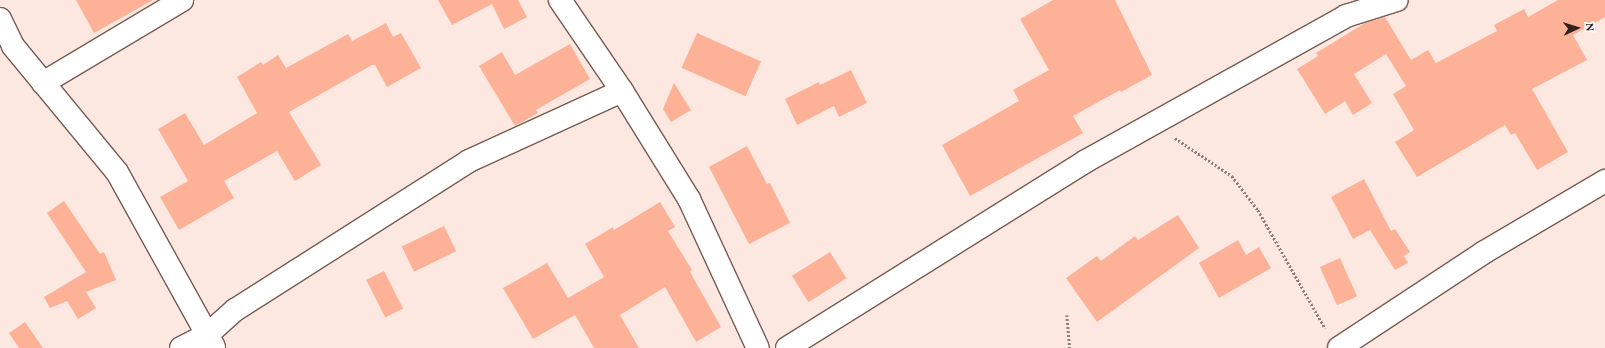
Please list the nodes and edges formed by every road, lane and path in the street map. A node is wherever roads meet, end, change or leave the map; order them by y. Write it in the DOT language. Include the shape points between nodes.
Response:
graph roads {
  1 [pos="182,0"];
  2 [pos="560,0"];
  3 [pos="1397,0"];
  4 [pos="0,19"];
  5 [pos="43,83"];
  6 [pos="622,91"];
  7 [pos="1151,124"];
  8 [pos="1605,181"];
  9 [pos="1068,315"];
  10 [pos="210,341"];
  11 [pos="1334,341"];
  12 [pos="181,348"];
  13 [pos="758,348"];
  14 [pos="787,348"];
  15 [pos="1070,348"];
  1 -- 5 [label="street"];
  2 -- 6 [label="street"];
  3 -- 7 [label="street" via="1346,16"];
  4 -- 5 [label="street" via="13,46"];
  5 -- 10 [label="street" via="117,172"];
  6 -- 10 [label="street" via="469,161 235,310"];
  6 -- 13 [label="street" via="689,199"];
  7 -- 11 [label="path" via="1232,176 1258,210"];
  7 -- 14 [label="street" via="1086,161"];
  8 -- 11 [label="street"];
  9 -- 15 [label="path"];
  10 -- 12 [label="street"];
}
